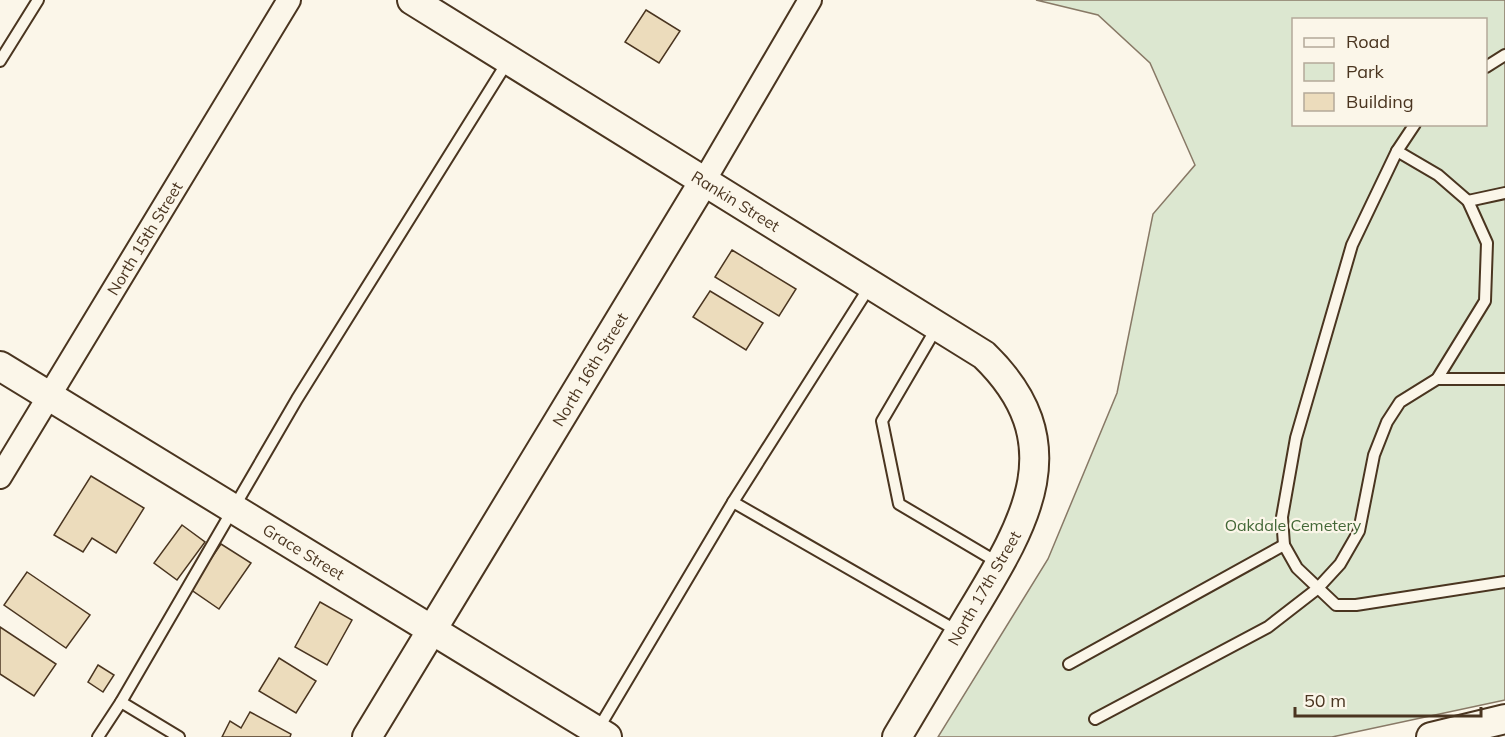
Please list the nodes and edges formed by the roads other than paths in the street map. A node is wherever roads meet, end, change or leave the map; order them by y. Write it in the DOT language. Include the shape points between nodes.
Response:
graph roads {
  1 [pos="38,0"];
  2 [pos="289,0"];
  3 [pos="412,0"];
  4 [pos="810,0"];
  5 [pos="1505,55"];
  6 [pos="0,61"];
  7 [pos="508,61"];
  8 [pos="1487,66"];
  9 [pos="1414,126"];
  10 [pos="1397,151"];
  11 [pos="704,181"];
  12 [pos="1505,193"];
  13 [pos="1468,201"];
  14 [pos="871,284"];
  15 [pos="938,326"];
  16 [pos="0,366"];
  17 [pos="1437,379"];
  18 [pos="1505,379"];
  19 [pos="50,397"];
  20 [pos="1031,428"];
  21 [pos="0,477"];
  22 [pos="733,502"];
  23 [pos="234,510"];
  24 [pos="1284,545"];
  25 [pos="1000,564"];
  26 [pos="1505,582"];
  27 [pos="1317,589"];
  28 [pos="430,630"];
  29 [pos="959,632"];
  30 [pos="1069,664"];
  31 [pos="121,702"];
  32 [pos="1095,719"];
  33 [pos="1505,719"];
  34 [pos="602,734"];
  35 [pos="99,737"];
  36 [pos="179,737"];
  37 [pos="367,737"];
  38 [pos="897,737"];
  39 [pos="1431,737"];
  1 -- 6 [label="lane"];
  2 -- 19 [label="street, North 15th Street"];
  3 -- 7 [label="street, Rankin Street"];
  4 -- 11 [label="street, North 16th Street"];
  5 -- 8 [label="lane"];
  7 -- 11 [label="street, Rankin Street"];
  7 -- 23 [label="lane" via="297,399"];
  9 -- 10 [label="lane"];
  10 -- 13 [label="lane" via="1438,175"];
  10 -- 24 [label="lane" via="1352,245 1296,438 1282,517"];
  11 -- 14 [label="street, Rankin Street"];
  11 -- 28 [label="street, North 16th Street"];
  12 -- 13 [label="lane"];
  13 -- 17 [label="lane" via="1487,243 1485,301"];
  14 -- 15 [label="street, Rankin Street"];
  14 -- 22 [label="lane"];
  15 -- 20 [label="street, Rankin Street" via="984,355 1003,373 1017,393"];
  15 -- 25 [label="lane" via="882,422 899,504"];
  16 -- 19 [label="street, Grace Street"];
  17 -- 18 [label="lane"];
  17 -- 27 [label="lane" via="1400,402 1387,422 1374,455 1359,531 1340,564"];
  19 -- 21 [label="street, North 15th Street"];
  19 -- 23 [label="street, Grace Street"];
  20 -- 25 [label="street, North 17th Street" via="1033,484 1018,529"];
  22 -- 29 [label="lane"];
  22 -- 34 [label="lane"];
  23 -- 28 [label="street, Grace Street"];
  23 -- 31 [label="lane"];
  24 -- 27 [label="lane" via="1297,568"];
  24 -- 30 [label="lane"];
  25 -- 29 [label="street, North 17th Street"];
  26 -- 27 [label="lane" via="1356,605 1336,605"];
  27 -- 32 [label="lane" via="1268,627"];
  28 -- 34 [label="street, Grace Street"];
  28 -- 37 [label="street, North 16th Street"];
  29 -- 38 [label="street, North 17th Street"];
  31 -- 35 [label="lane"];
  31 -- 36 [label="lane"];
  33 -- 39 [label="street"];
}
